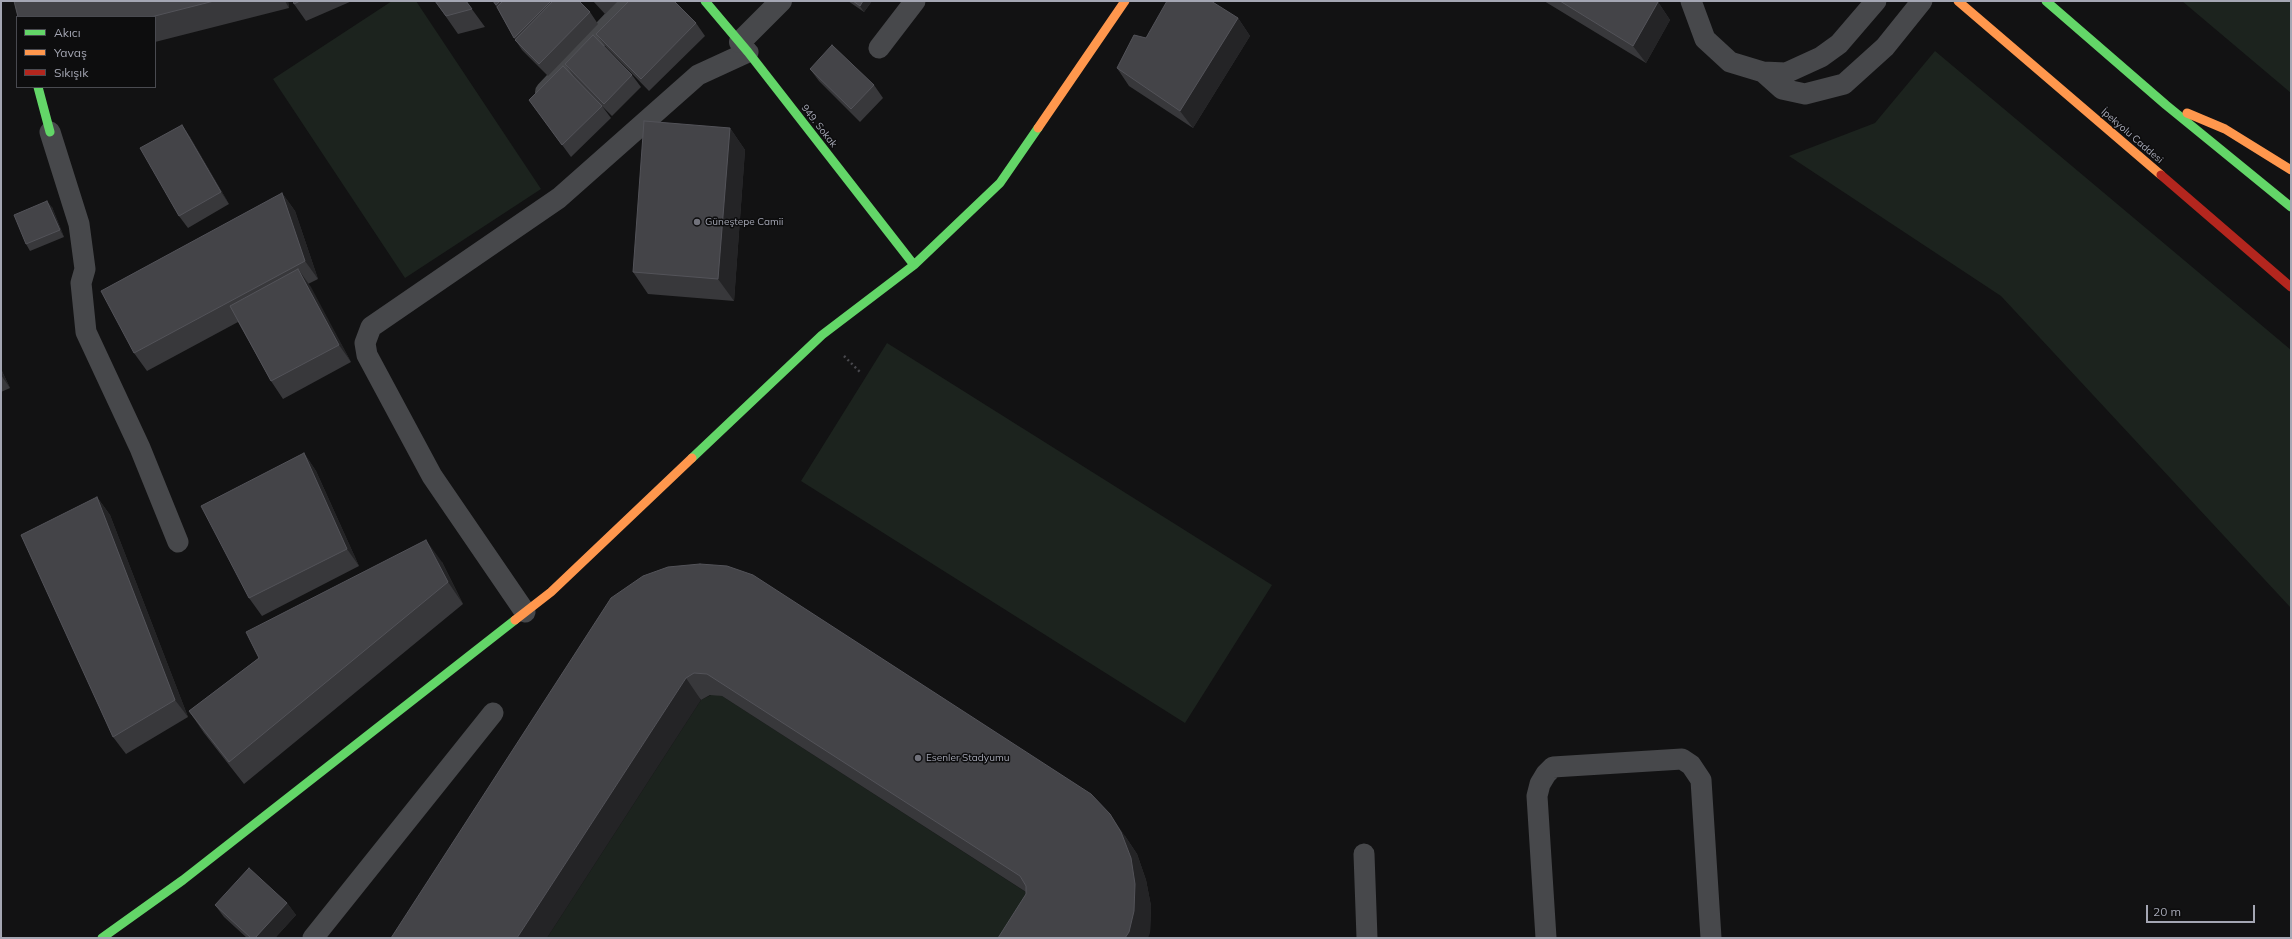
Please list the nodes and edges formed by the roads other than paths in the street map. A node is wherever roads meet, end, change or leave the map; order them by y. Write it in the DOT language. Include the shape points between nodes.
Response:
graph roads {
  1 [pos="632,1"];
  2 [pos="706,1"];
  3 [pos="781,1"];
  4 [pos="915,1"];
  5 [pos="1126,1"];
  6 [pos="1691,1"];
  7 [pos="1876,1"];
  8 [pos="1922,1"];
  9 [pos="1958,1"];
  10 [pos="2046,1"];
  11 [pos="744,47"];
  12 [pos="880,48"];
  13 [pos="1763,72"];
  14 [pos="38,88"];
  15 [pos="537,101"];
  16 [pos="2166,105"];
  17 [pos="50,132"];
  18 [pos="2291,170"];
  19 [pos="2291,207"];
  20 [pos="914,265"];
  21 [pos="2291,287"];
  22 [pos="178,542"];
  23 [pos="525,612"];
  24 [pos="493,713"];
  25 [pos="1364,854"];
  26 [pos="102,938"];
  27 [pos="313,938"];
  28 [pos="1367,938"];
  29 [pos="1546,938"];
  30 [pos="1711,938"];
  1 -- 15 [label="street"];
  2 -- 11 [label="main road, 949. Sokak"];
  3 -- 11 [label="street"];
  4 -- 12 [label="lane"];
  5 -- 20 [label="main road" via="1000,183"];
  6 -- 13 [label="lane" via="1705,39 1730,62"];
  7 -- 13 [label="lane" via="1839,44 1821,57 1786,73"];
  8 -- 13 [label="lane" via="1885,47 1844,84 1806,94 1782,88"];
  9 -- 21 [label="main road, İpekyolu Caddesi"];
  10 -- 16 [label="main road"];
  11 -- 20 [label="main road, 949. Sokak"];
  11 -- 23 [label="lane" via="698,75 558,198 371,327 365,343 367,355 432,476"];
  14 -- 17 [label="main road"];
  16 -- 18 [label="main road" via="2225,129"];
  16 -- 19 [label="main road"];
  17 -- 22 [label="lane" via="79,224 85,269 81,283 86,332 140,448"];
  20 -- 23 [label="main road" via="822,335 557,586"];
  23 -- 26 [label="main road" via="182,880"];
  24 -- 27 [label="lane"];
  25 -- 28 [label="lane"];
  29 -- 30 [label="lane" via="1536,796 1546,774 1553,767 1682,759 1691,765 1701,780"];
}
